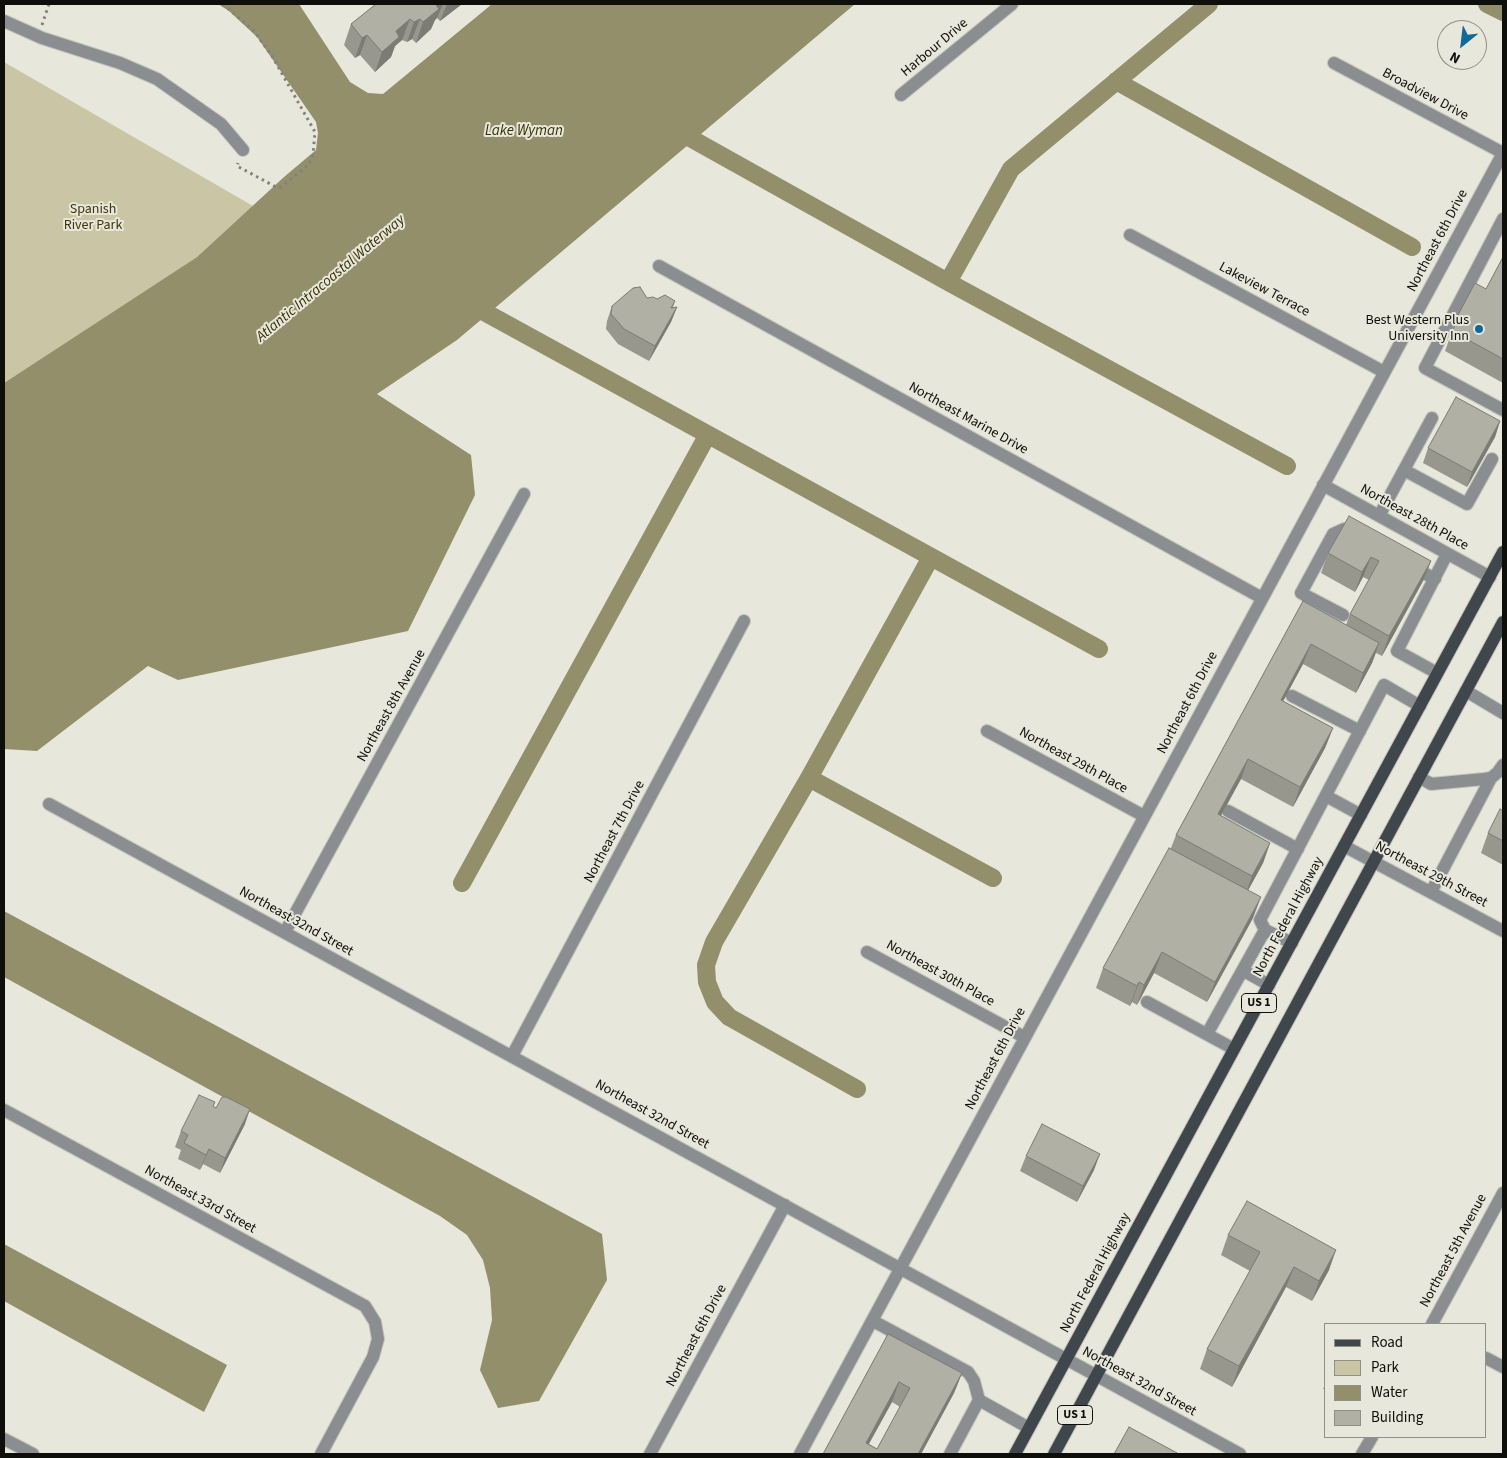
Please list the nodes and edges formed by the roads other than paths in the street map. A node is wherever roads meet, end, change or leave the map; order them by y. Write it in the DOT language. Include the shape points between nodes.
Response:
graph roads {
  1 [pos="1012,4"];
  2 [pos="4,21"];
  3 [pos="1334,63"];
  4 [pos="901,96"];
  5 [pos="243,150"];
  6 [pos="1503,153"];
  7 [pos="1503,219"];
  8 [pos="1130,235"];
  9 [pos="659,266"];
  10 [pos="1384,372"];
  11 [pos="1503,410"];
  12 [pos="1432,418"];
  13 [pos="1492,459"];
  14 [pos="1404,470"];
  15 [pos="1323,485"];
  16 [pos="524,494"];
  17 [pos="1379,516"];
  18 [pos="1357,520"];
  19 [pos="1367,542"];
  20 [pos="1503,552"];
  21 [pos="1448,554"];
  22 [pos="1401,560"];
  23 [pos="1490,577"];
  24 [pos="1435,578"];
  25 [pos="1262,598"];
  26 [pos="1343,615"];
  27 [pos="744,621"];
  28 [pos="1503,622"];
  29 [pos="1438,673"];
  30 [pos="1466,691"];
  31 [pos="1292,696"];
  32 [pos="1420,706"];
  33 [pos="1503,713"];
  34 [pos="987,731"];
  35 [pos="1360,731"];
  36 [pos="1503,765"];
  37 [pos="1419,777"];
  38 [pos="1491,778"];
  39 [pos="1326,796"];
  40 [pos="49,804"];
  41 [pos="1228,811"];
  42 [pos="1361,815"];
  43 [pos="1144,816"];
  44 [pos="1344,846"];
  45 [pos="1298,848"];
  46 [pos="1373,862"];
  47 [pos="1431,892"];
  48 [pos="1265,930"];
  49 [pos="1503,931"];
  50 [pos="285,932"];
  51 [pos="1292,943"];
  52 [pos="867,952"];
  53 [pos="1244,971"];
  54 [pos="1269,985"];
  55 [pos="1147,1002"];
  56 [pos="1207,1034"];
  57 [pos="1024,1037"];
  58 [pos="1234,1049"];
  59 [pos="512,1056"];
  60 [pos="4,1110"];
  61 [pos="1503,1192"];
  62 [pos="785,1205"];
  63 [pos="901,1268"];
  64 [pos="873,1321"];
  65 [pos="1433,1323"];
  66 [pos="1066,1359"];
  67 [pos="1487,1359"];
  68 [pos="1503,1367"];
  69 [pos="1096,1377"];
  70 [pos="979,1400"];
  71 [pos="1029,1428"];
  72 [pos="4,1438"];
  73 [pos="1371,1438"];
  74 [pos="323,1451"];
  75 [pos="1224,1451"];
  76 [pos="33,1454"];
  77 [pos="336,1454"];
  78 [pos="650,1454"];
  79 [pos="800,1454"];
  80 [pos="950,1454"];
  81 [pos="1015,1454"];
  82 [pos="1054,1454"];
  83 [pos="1240,1454"];
  84 [pos="1362,1454"];
  1 -- 4 [label="street, Harbour Drive"];
  2 -- 5 [label="street" via="39,37 157,78 221,124"];
  3 -- 6 [label="street, Broadview Drive"];
  6 -- 10 [label="street, Northeast 6th Drive"];
  7 -- 11 [label="street" via="1425,368"];
  8 -- 10 [label="street, Lakeview Terrace"];
  9 -- 25 [label="street, Northeast Marine Drive"];
  10 -- 15 [label="street, Northeast 6th Drive"];
  12 -- 14 [label="street"];
  13 -- 14 [label="street" via="1467,504"];
  14 -- 17 [label="street"];
  15 -- 18 [label="street, Northeast 28th Place"];
  15 -- 25 [label="street, Northeast 6th Drive"];
  16 -- 50 [label="street, Northeast 8th Avenue"];
  17 -- 18 [label="street, Northeast 28th Place"];
  17 -- 21 [label="street, Northeast 28th Place"];
  18 -- 19 [label="street"];
  18 -- 26 [label="street" via="1333,534 1301,592"];
  20 -- 23 [label="main road, North Federal Highway / US 1"];
  21 -- 23 [label="street, Northeast 28th Place"];
  21 -- 24 [label="street"];
  22 -- 24 [label="street"];
  23 -- 29 [label="main road, North Federal Highway / US 1"];
  24 -- 29 [label="street" via="1397,651"];
  25 -- 43 [label="street, Northeast 6th Drive"];
  27 -- 59 [label="street, Northeast 7th Drive"];
  28 -- 30 [label="main road, US 1"];
  29 -- 32 [label="main road, North Federal Highway / US 1"];
  30 -- 33 [label="street"];
  30 -- 37 [label="main road, US 1"];
  31 -- 35 [label="street"];
  32 -- 35 [label="street" via="1384,685"];
  32 -- 42 [label="main road, North Federal Highway / US 1"];
  34 -- 43 [label="street, Northeast 29th Place"];
  35 -- 39 [label="street"];
  36 -- 38 [label="street"];
  37 -- 38 [label="street" via="1431,784"];
  37 -- 46 [label="main road, US 1"];
  38 -- 47 [label="street"];
  39 -- 42 [label="street"];
  39 -- 45 [label="street"];
  40 -- 50 [label="street, Northeast 32nd Street"];
  41 -- 45 [label="street"];
  42 -- 44 [label="main road, North Federal Highway / US 1"];
  43 -- 57 [label="street, Northeast 6th Drive"];
  44 -- 46 [label="street, Northeast 29th Street"];
  44 -- 51 [label="main road, North Federal Highway / US 1"];
  45 -- 48 [label="street" via="1260,920"];
  46 -- 47 [label="street, Northeast 29th Street"];
  46 -- 69 [label="main road, US 1"];
  47 -- 49 [label="street, Northeast 29th Street"];
  48 -- 51 [label="street"];
  48 -- 53 [label="street"];
  50 -- 59 [label="street, Northeast 32nd Street"];
  51 -- 54 [label="main road, North Federal Highway / US 1"];
  52 -- 57 [label="street, Northeast 30th Place"];
  53 -- 54 [label="street"];
  53 -- 56 [label="street"];
  54 -- 58 [label="main road, North Federal Highway / US 1"];
  55 -- 56 [label="street"];
  56 -- 58 [label="street"];
  57 -- 63 [label="street, Northeast 6th Drive"];
  58 -- 66 [label="main road, North Federal Highway / US 1"];
  59 -- 62 [label="street, Northeast 32nd Street"];
  60 -- 74 [label="street, Northeast 33rd Street" via="365,1306 375,1322 378,1339 373,1358"];
  61 -- 65 [label="street, Northeast 5th Avenue"];
  62 -- 63 [label="street, Northeast 32nd Street"];
  62 -- 78 [label="street, Northeast 6th Drive"];
  63 -- 64 [label="street, Northeast 6th Drive"];
  63 -- 66 [label="street, Northeast 32nd Street"];
  64 -- 70 [label="street" via="968,1372"];
  64 -- 79 [label="street, Northeast 6th Drive"];
  66 -- 69 [label="street, Northeast 32nd Street"];
  66 -- 71 [label="main road, North Federal Highway / US 1"];
  67 -- 68 [label="street"];
  69 -- 75 [label="street, Northeast 32nd Street"];
  69 -- 82 [label="main road, US 1"];
  70 -- 71 [label="street"];
  70 -- 80 [label="street"];
  71 -- 81 [label="main road, North Federal Highway / US 1"];
  72 -- 76 [label="street"];
  73 -- 84 [label="street"];
  74 -- 77 [label="street"];
  75 -- 83 [label="street, Northeast 32nd Street"];
}
